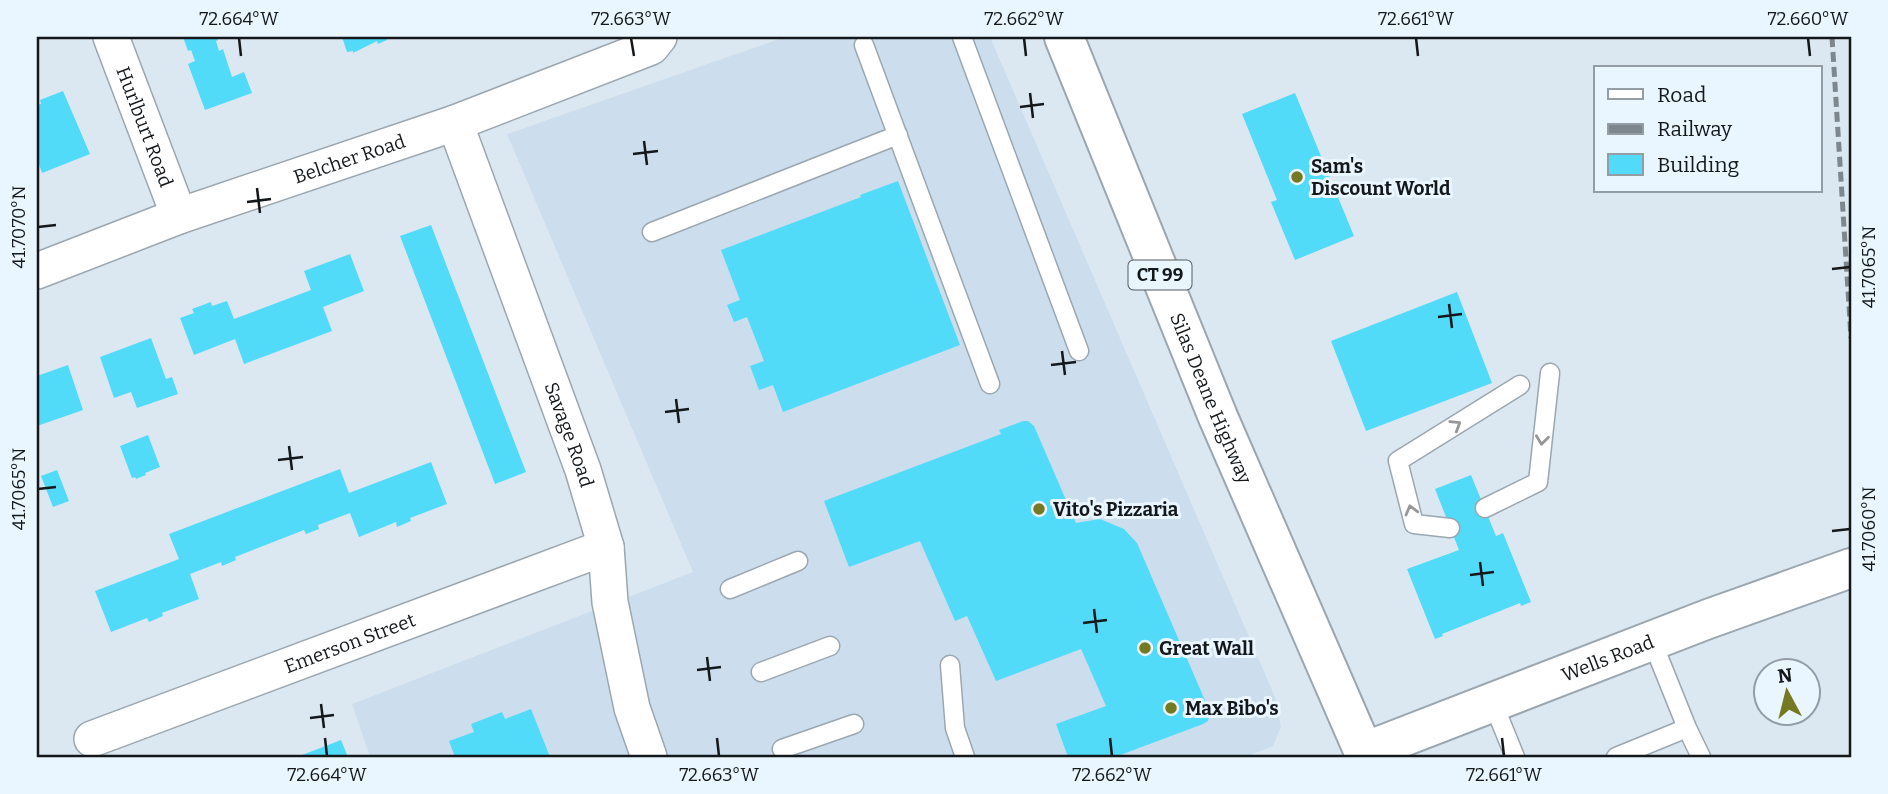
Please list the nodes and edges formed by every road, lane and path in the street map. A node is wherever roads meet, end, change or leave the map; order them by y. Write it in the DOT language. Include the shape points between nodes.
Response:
graph roads {
  1 [pos="111,37"];
  2 [pos="659,37"];
  3 [pos="962,37"];
  4 [pos="1064,37"];
  5 [pos="864,45"];
  6 [pos="455,123"];
  7 [pos="898,135"];
  8 [pos="179,216"];
  9 [pos="652,232"];
  10 [pos="37,271"];
  11 [pos="1079,351"];
  12 [pos="1550,373"];
  13 [pos="990,384"];
  14 [pos="1520,385"];
  15 [pos="1485,509"];
  16 [pos="1450,528"];
  17 [pos="606,547"];
  18 [pos="798,561"];
  19 [pos="1851,568"];
  20 [pos="730,589"];
  21 [pos="1652,641"];
  22 [pos="830,646"];
  23 [pos="950,665"];
  24 [pos="761,672"];
  25 [pos="1493,703"];
  26 [pos="854,724"];
  27 [pos="1687,728"];
  28 [pos="92,739"];
  29 [pos="782,749"];
  30 [pos="1365,754"];
  31 [pos="649,757"];
  32 [pos="965,757"];
  33 [pos="1515,757"];
  34 [pos="1616,757"];
  35 [pos="1701,757"];
  1 -- 8 [label="street, Hurlburt Road"];
  2 -- 6 [label="street, Belcher Road" via="651,47"];
  3 -- 11 [label="lane"];
  4 -- 30 [label="main road, Silas Deane Highway / CT 99" via="1218,417"];
  5 -- 7 [label="lane"];
  6 -- 8 [label="street, Belcher Road"];
  6 -- 17 [label="street, Savage Road" via="583,470"];
  7 -- 9 [label="lane"];
  7 -- 13 [label="lane"];
  8 -- 10 [label="street, Belcher Road"];
  12 -- 15 [label="lane, one-way" via="1538,482"];
  16 -- 14 [label="lane, one-way" via="1415,524 1398,461"];
  17 -- 28 [label="street, Emerson Street"];
  17 -- 31 [label="street, Savage Road" via="610,602 632,708"];
  18 -- 20 [label="lane"];
  19 -- 21 [label="main road, Wells Road"];
  21 -- 25 [label="main road, Wells Road"];
  21 -- 27 [label="lane"];
  22 -- 24 [label="lane"];
  23 -- 32 [label="lane" via="954,727"];
  25 -- 30 [label="main road, Wells Road"];
  25 -- 33 [label="lane"];
  26 -- 29 [label="lane"];
  27 -- 34 [label="lane"];
  27 -- 35 [label="lane"];
}
